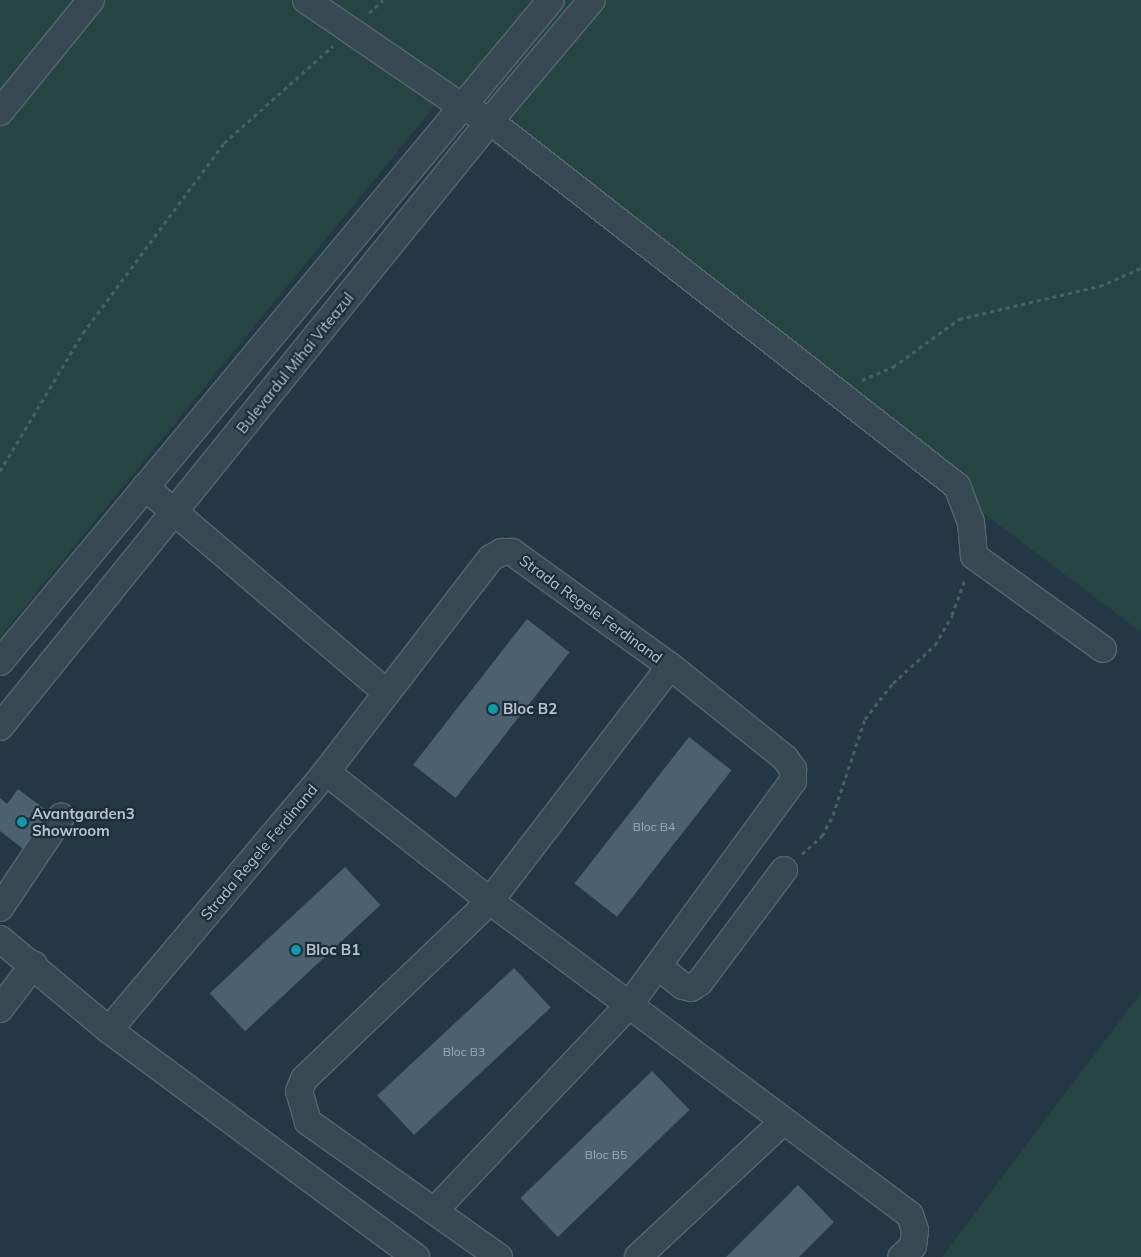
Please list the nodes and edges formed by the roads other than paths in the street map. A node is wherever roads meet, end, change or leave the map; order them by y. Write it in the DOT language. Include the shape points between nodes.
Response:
graph roads {
  1 [pos="91,0"];
  2 [pos="306,0"];
  3 [pos="551,0"];
  4 [pos="592,0"];
  5 [pos="461,106"];
  6 [pos="0,112"];
  7 [pos="490,121"];
  8 [pos="145,487"];
  9 [pos="175,513"];
  10 [pos="1103,649"];
  11 [pos="0,662"];
  12 [pos="670,666"];
  13 [pos="386,692"];
  14 [pos="0,727"];
  15 [pos="326,772"];
  16 [pos="61,817"];
  17 [pos="784,870"];
  18 [pos="490,900"];
  19 [pos="0,908"];
  20 [pos="0,939"];
  21 [pos="34,964"];
  22 [pos="658,966"];
  23 [pos="630,1006"];
  24 [pos="0,1009"];
  25 [pos="109,1030"];
  26 [pos="783,1122"];
  27 [pos="435,1210"];
  28 [pos="416,1257"];
  29 [pos="499,1257"];
  30 [pos="638,1257"];
  31 [pos="901,1257"];
  1 -- 6 [label="street"];
  2 -- 5 [label="street"];
  3 -- 5 [label="street"];
  4 -- 7 [label="street, Bulevardul Mihai Viteazul"];
  5 -- 7 [label="street"];
  5 -- 8 [label="street"];
  7 -- 9 [label="street, Bulevardul Mihai Viteazul"];
  7 -- 10 [label="street" via="957,486 971,522 974,556"];
  8 -- 9 [label="street"];
  8 -- 11 [label="street"];
  9 -- 13 [label="street"];
  9 -- 14 [label="street, Bulevardul Mihai Viteazul"];
  12 -- 13 [label="street, Strada Regele Ferdinand" via="512,552 502,552 491,558"];
  12 -- 18 [label="street"];
  12 -- 22 [label="street, Strada Regele Ferdinand" via="785,758 793,769 794,781"];
  13 -- 15 [label="street, Strada Regele Ferdinand"];
  15 -- 18 [label="street"];
  15 -- 25 [label="street, Strada Regele Ferdinand"];
  16 -- 19 [label="street"];
  17 -- 22 [label="street" via="700,982 691,988 683,986"];
  18 -- 23 [label="street"];
  18 -- 27 [label="street" via="304,1079 299,1091 308,1122"];
  20 -- 21 [label="street"];
  21 -- 24 [label="street"];
  21 -- 25 [label="street"];
  22 -- 23 [label="street, Strada Regele Ferdinand"];
  23 -- 26 [label="street"];
  23 -- 27 [label="street, Strada Regele Ferdinand"];
  25 -- 28 [label="street"];
  26 -- 30 [label="street"];
  26 -- 31 [label="street" via="910,1215 915,1230 913,1246"];
  27 -- 29 [label="street"];
}
